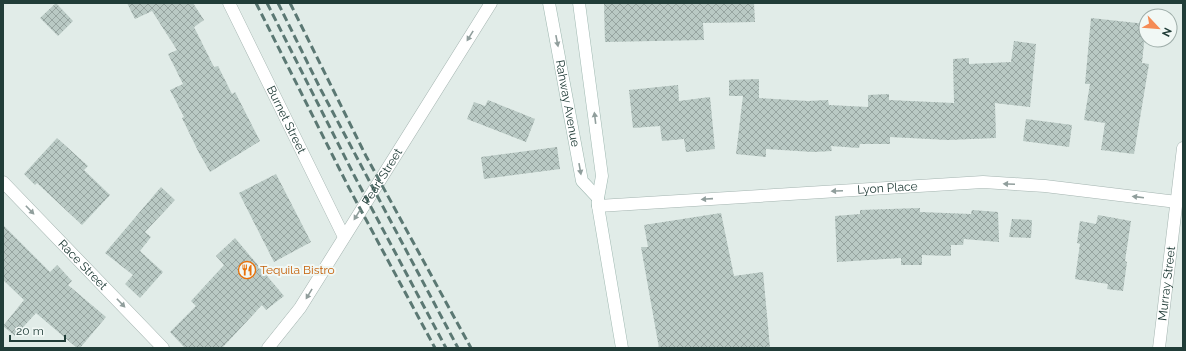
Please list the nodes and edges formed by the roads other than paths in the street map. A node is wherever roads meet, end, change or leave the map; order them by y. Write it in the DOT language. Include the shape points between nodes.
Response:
graph roads {
  1 [pos="229,3"];
  2 [pos="490,3"];
  3 [pos="549,3"];
  4 [pos="572,3"];
  5 [pos="580,3"];
  6 [pos="585,46"];
  7 [pos="1183,148"];
  8 [pos="3,182"];
  9 [pos="598,202"];
  10 [pos="1176,202"];
  11 [pos="344,237"];
  12 [pos="162,348"];
  13 [pos="268,348"];
  14 [pos="622,348"];
  15 [pos="1159,348"];
  1 -- 11 [label="street, Burnet Street"];
  2 -- 11 [label="street, Pearl Street, one-way"];
  3 -- 9 [label="street, Rahway Avenue, one-way" via="582,180"];
  4 -- 6 [label="street"];
  5 -- 6 [label="street, Rahway Avenue"];
  9 -- 6 [label="street, Rahway Avenue, one-way" via="602,176"];
  7 -- 10 [label="street, Murray Street"];
  8 -- 12 [label="street, Race Street, one-way"];
  10 -- 9 [label="street, Lyon Place, one-way" via="1045,186 983,182"];
  9 -- 14 [label="street, Rahway Avenue"];
  10 -- 15 [label="street, Murray Street"];
  11 -- 13 [label="street, Pearl Street, one-way" via="300,308"];
}
